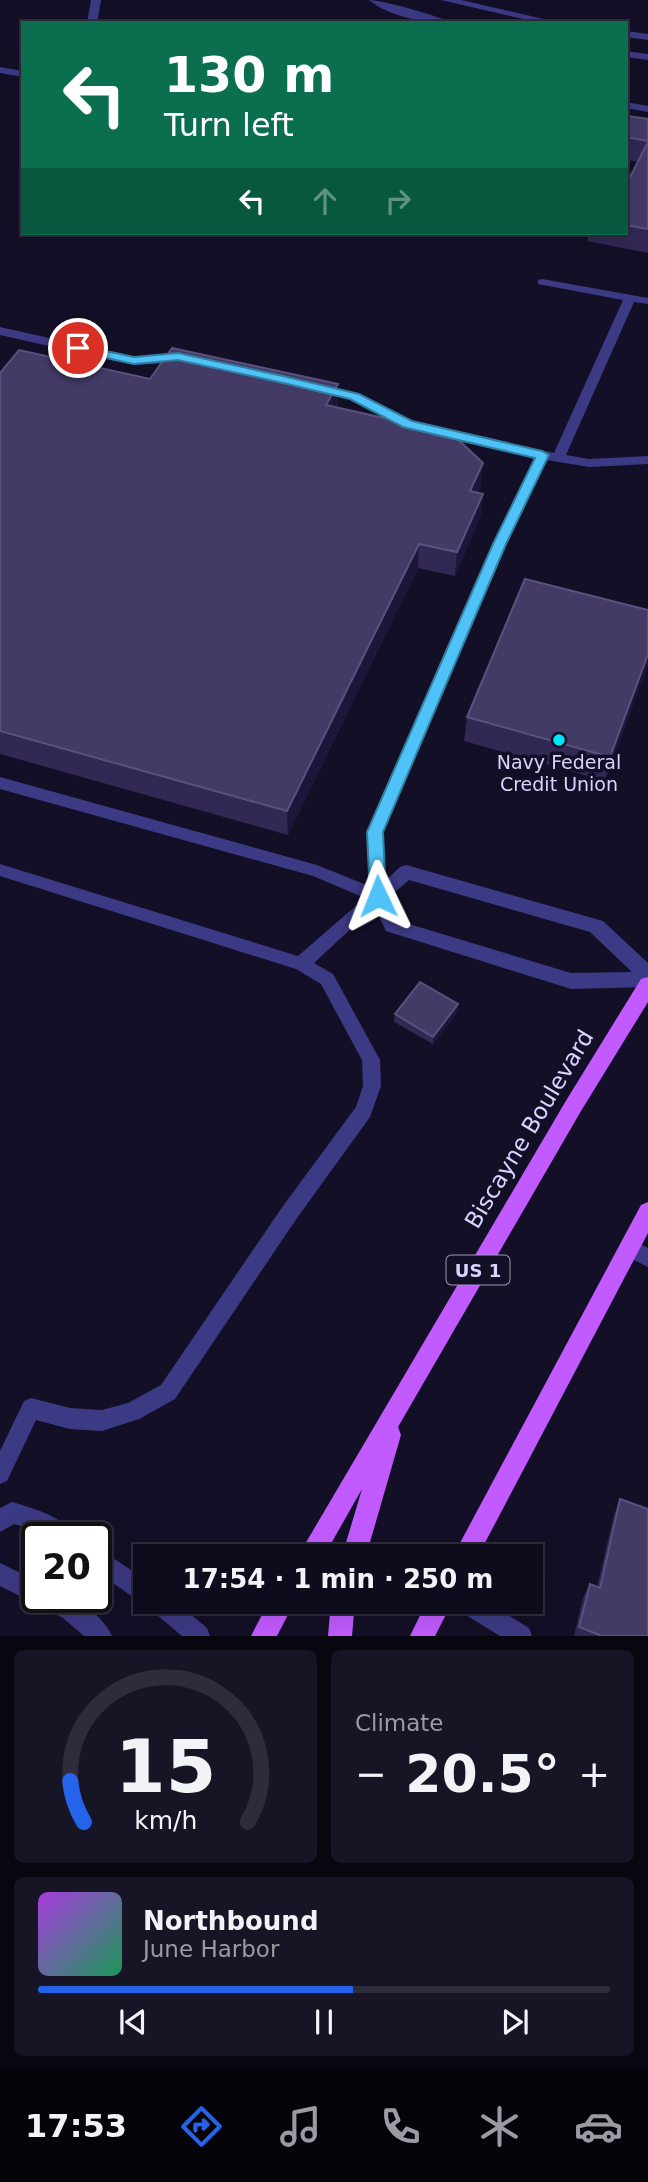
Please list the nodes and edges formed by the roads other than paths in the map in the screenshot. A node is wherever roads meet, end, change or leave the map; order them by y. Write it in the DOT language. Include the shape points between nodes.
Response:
graph roads {
  1 [pos="96,0"];
  2 [pos="374,0"];
  3 [pos="446,0"];
  4 [pos="92,21"];
  5 [pos="438,21"];
  6 [pos="546,21"];
  7 [pos="628,34"];
  8 [pos="648,37"];
  9 [pos="628,54"];
  10 [pos="648,57"];
  11 [pos="0,70"];
  12 [pos="21,74"];
  13 [pos="628,105"];
  14 [pos="648,109"];
  15 [pos="542,282"];
  16 [pos="630,298"];
  17 [pos="648,301"];
  18 [pos="0,331"];
  19 [pos="196,360"];
  20 [pos="307,385"];
  21 [pos="550,457"];
  22 [pos="648,460"];
  23 [pos="0,783"];
  24 [pos="0,870"];
  25 [pos="378,896"];
  26 [pos="301,964"];
  27 [pos="648,977"];
  28 [pos="648,985"];
  29 [pos="648,1212"];
  30 [pos="638,1253"];
  31 [pos="398,1408"];
  32 [pos="0,1474"];
  33 [pos="0,1521"];
  34 [pos="38,1522"];
  35 [pos="317,1544"];
  36 [pos="358,1544"];
  37 [pos="472,1544"];
  38 [pos="112,1569"];
  39 [pos="0,1574"];
  40 [pos="133,1584"];
  41 [pos="21,1585"];
  42 [pos="74,1613"];
  43 [pos="173,1614"];
  44 [pos="276,1614"];
  45 [pos="342,1614"];
  46 [pos="433,1614"];
  47 [pos="485,1614"];
  48 [pos="101,1636"];
  49 [pos="199,1636"];
  50 [pos="263,1636"];
  51 [pos="340,1636"];
  52 [pos="422,1636"];
  53 [pos="521,1636"];
  1 -- 4 [label="street"];
  2 -- 5 [label="street"];
  3 -- 6 [label="street"];
  7 -- 8 [label="street"];
  9 -- 10 [label="street"];
  11 -- 12 [label="street"];
  13 -- 14 [label="lane"];
  15 -- 16 [label="lane"];
  16 -- 17 [label="lane"];
  16 -- 21 [label="lane"];
  18 -- 19 [label="lane" via="134,361 178,356"];
  20 -- 21 [label="lane" via="354,397 408,424"];
  21 -- 22 [label="lane" via="589,463"];
  21 -- 25 [label="lane" via="500,544 375,832"];
  23 -- 25 [label="lane" via="317,871"];
  24 -- 26 [label="lane"];
  25 -- 26 [label="lane"];
  25 -- 27 [label="street" via="393,926 571,981"];
  25 -- 27 [label="street" via="406,872 596,926"];
  26 -- 32 [label="lane" via="327,979 371,1060 372,1086 364,1111 168,1392 111,1420 70,1421 32,1408"];
  28 -- 31 [label="main road, Biscayne Boulevard / US 1"];
  29 -- 30 [label="main road"];
  30 -- 37 [label="main road"];
  31 -- 35 [label="main road, Biscayne Boulevard / US 1"];
  31 -- 36 [label="main road"];
  33 -- 34 [label="lane" via="12,1513"];
  38 -- 40 [label="lane"];
  39 -- 41 [label="lane"];
  42 -- 48 [label="lane"];
  43 -- 49 [label="lane"];
  44 -- 50 [label="main road"];
  45 -- 51 [label="main road"];
  46 -- 52 [label="main road"];
  47 -- 53 [label="lane"];
}
